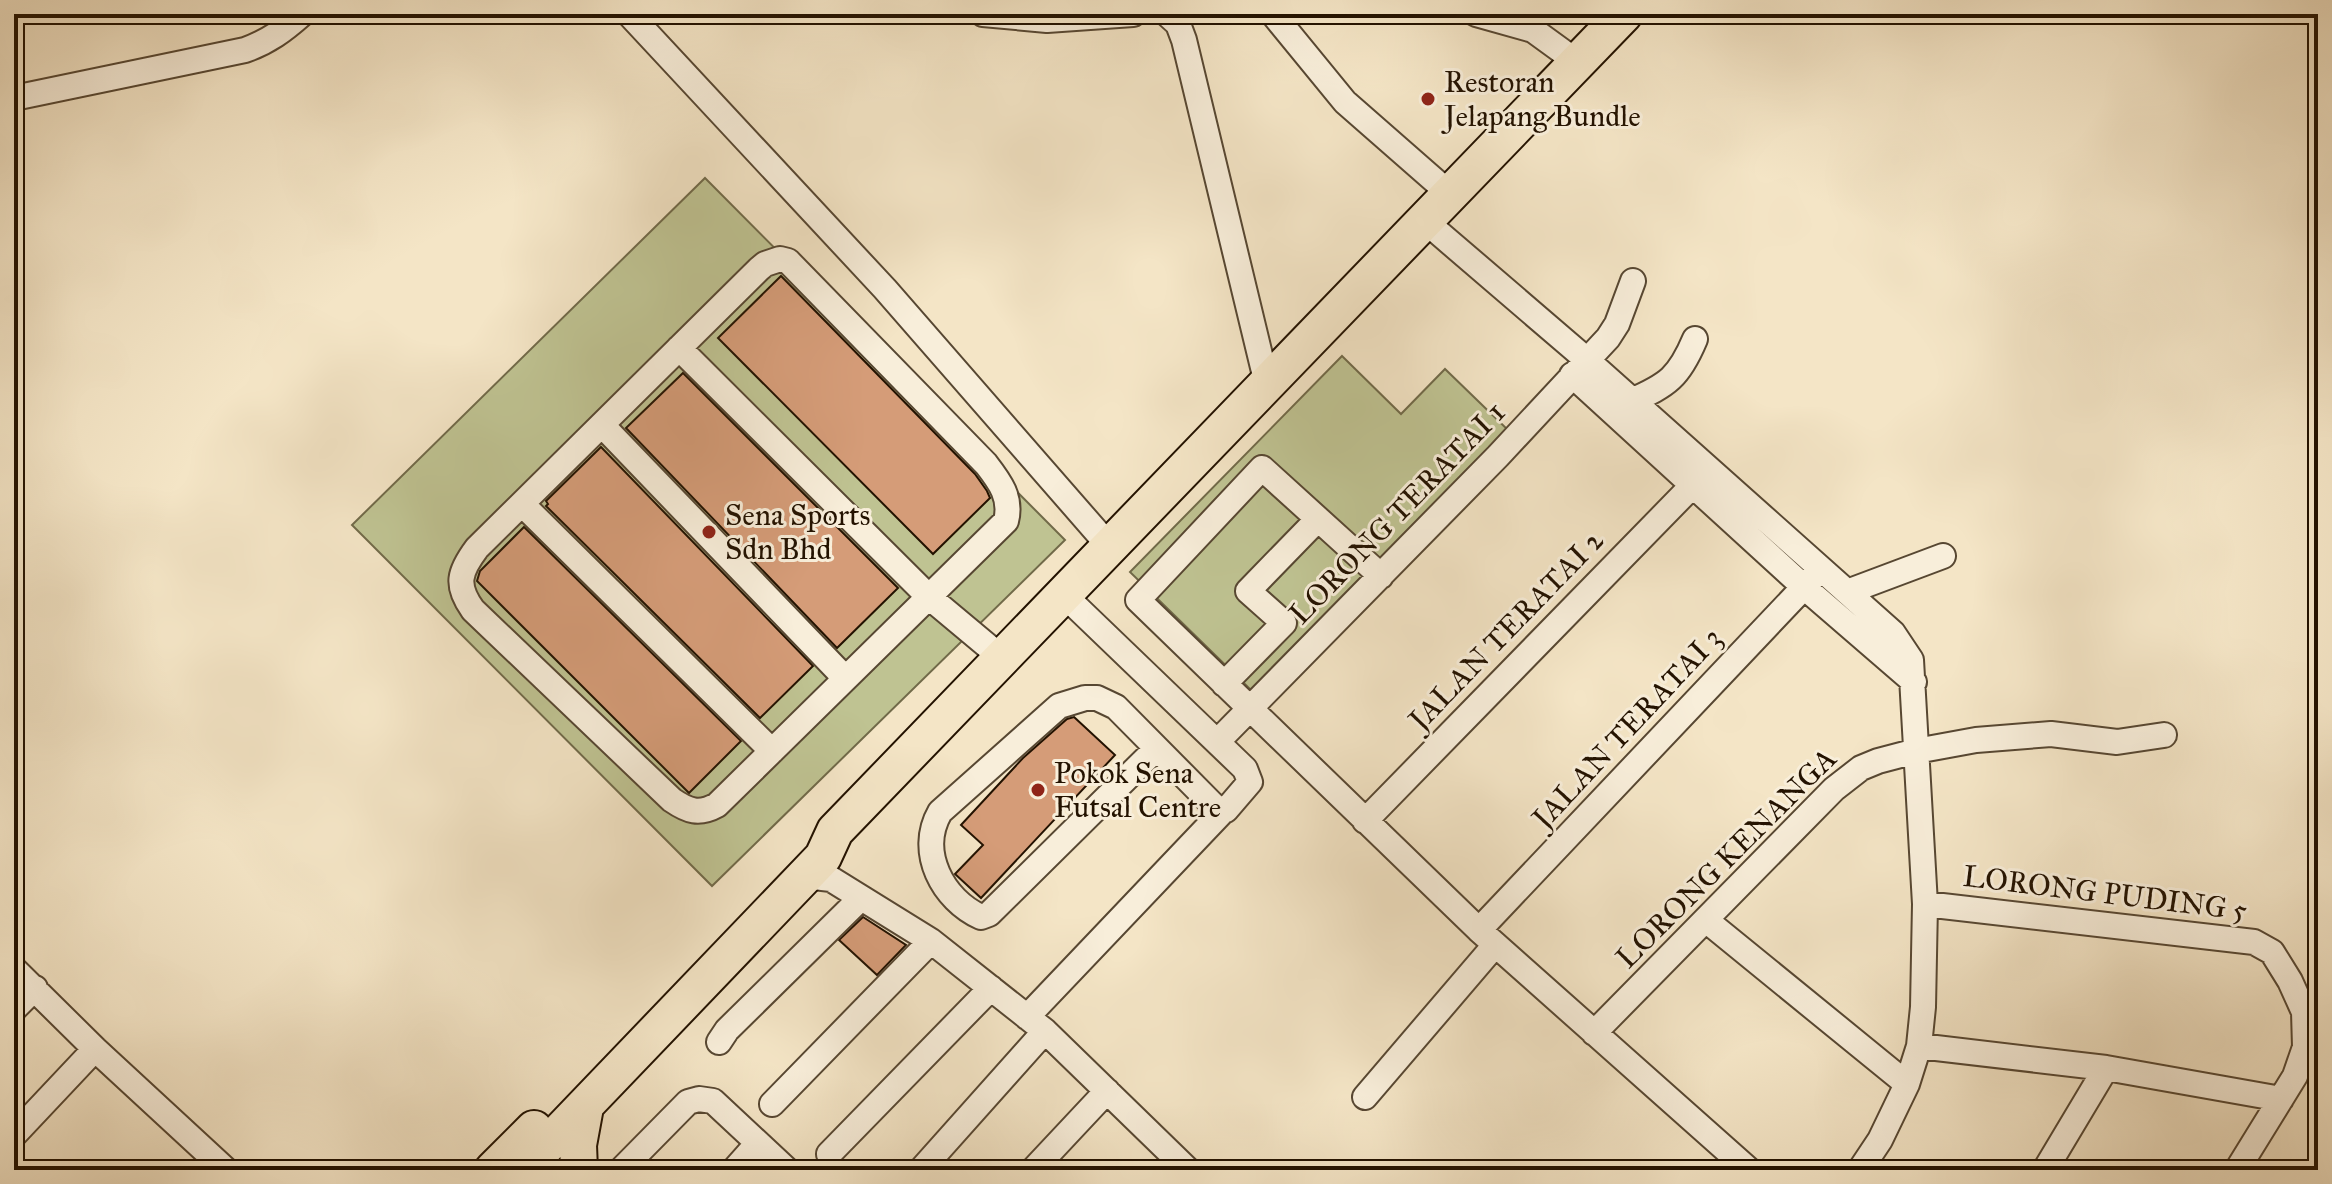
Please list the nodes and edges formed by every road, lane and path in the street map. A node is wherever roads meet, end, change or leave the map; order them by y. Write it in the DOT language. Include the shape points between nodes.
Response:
graph roads {
  1 [pos="302,14"];
  2 [pos="629,14"];
  3 [pos="983,14"];
  4 [pos="1133,14"];
  5 [pos="1167,14"];
  6 [pos="1273,14"];
  7 [pos="1476,14"];
  8 [pos="1620,15"];
  9 [pos="1577,62"];
  10 [pos="14,98"];
  11 [pos="1450,194"];
  12 [pos="1425,221"];
  13 [pos="1633,281"];
  14 [pos="1695,339"];
  15 [pos="679,348"];
  16 [pos="1580,368"];
  17 [pos="1267,384"];
  18 [pos="1631,401"];
  19 [pos="602,425"];
  20 [pos="1694,484"];
  21 [pos="522,504"];
  22 [pos="1318,519"];
  23 [pos="1110,547"];
  24 [pos="1943,556"];
  25 [pos="1381,576"];
  26 [pos="1813,578"];
  27 [pos="1847,592"];
  28 [pos="1064,595"];
  29 [pos="929,597"];
  30 [pos="1002,658"];
  31 [pos="845,678"];
  32 [pos="1914,682"];
  33 [pos="1224,684"];
  34 [pos="1251,710"];
  35 [pos="2164,735"];
  36 [pos="1217,742"];
  37 [pos="1156,749"];
  38 [pos="772,751"];
  39 [pos="1916,751"];
  40 [pos="1223,811"];
  41 [pos="1365,821"];
  42 [pos="824,861"];
  43 [pos="860,899"];
  44 [pos="1925,904"];
  45 [pos="1707,921"];
  46 [pos="1487,938"];
  47 [pos="931,941"];
  48 [pos="14,969"];
  49 [pos="35,988"];
  50 [pos="991,988"];
  51 [pos="14,1009"];
  52 [pos="1036,1024"];
  53 [pos="1594,1033"];
  54 [pos="719,1042"];
  55 [pos="1919,1046"];
  56 [pos="95,1049"];
  57 [pos="2106,1068"];
  58 [pos="1907,1084"];
  59 [pos="1107,1091"];
  60 [pos="1365,1097"];
  61 [pos="2281,1099"];
  62 [pos="772,1104"];
  63 [pos="585,1107"];
  64 [pos="14,1135"];
  65 [pos="758,1143"];
  66 [pos="829,1154"];
  67 [pos="535,1155"];
  68 [pos="226,1170"];
  69 [pos="579,1170"];
  70 [pos="621,1170"];
  71 [pos="734,1170"];
  72 [pos="787,1170"];
  73 [pos="921,1170"];
  74 [pos="1033,1170"];
  75 [pos="1188,1170"];
  76 [pos="1749,1170"];
  77 [pos="1860,1170"];
  78 [pos="2045,1170"];
  79 [pos="2237,1170"];
  1 -- 10 [label="street" via="281,32 245,50"];
  2 -- 23 [label="street" via="885,289"];
  3 -- 4 [label="street" via="1047,20"];
  5 -- 17 [label="street" via="1184,40"];
  6 -- 11 [label="street" via="1345,102"];
  7 -- 9 [label="street" via="1533,30"];
  8 -- 9 [label="highway"];
  9 -- 11 [label="highway"];
  11 -- 12 [label="highway"];
  12 -- 16 [label="street"];
  12 -- 17 [label="highway"];
  13 -- 16 [label="street, LORONG TERATAI 1" via="1617,324"];
  14 -- 18 [label="street" via="1673,379"];
  15 -- 19 [label="street"];
  15 -- 29 [label="street"];
  15 -- 29 [label="street" via="765,264 788,261 986,464 1007,497 1006,521"];
  16 -- 18 [label="street"];
  16 -- 20 [label="street"];
  16 -- 25 [label="street, LORONG TERATAI 1"];
  17 -- 23 [label="highway"];
  18 -- 26 [label="street"];
  19 -- 21 [label="street"];
  19 -- 31 [label="street"];
  20 -- 26 [label="street"];
  20 -- 41 [label="street, JALAN TERATAI 2"];
  21 -- 38 [label="street"];
  21 -- 38 [label="street" via="463,567 462,591 473,610 684,808 705,811 717,805"];
  22 -- 25 [label="street"];
  22 -- 33 [label="street" via="1248,591 1284,623"];
  22 -- 33 [label="street" via="1262,468 1138,600"];
  23 -- 28 [label="highway"];
  24 -- 27 [label="street"];
  25 -- 34 [label="street, LORONG TERATAI 1"];
  26 -- 27 [label="street"];
  26 -- 32 [label="street"];
  26 -- 46 [label="street, JALAN TERATAI 3"];
  27 -- 32 [label="street" via="1906,650"];
  28 -- 30 [label="highway"];
  28 -- 36 [label="street"];
  29 -- 30 [label="street"];
  29 -- 31 [label="street"];
  30 -- 42 [label="highway"];
  31 -- 38 [label="street"];
  32 -- 39 [label="street"];
  33 -- 34 [label="street"];
  34 -- 36 [label="street, LORONG TERATAI 1"];
  34 -- 41 [label="street"];
  35 -- 39 [label="street, LORONG KENANGA" via="2117,742 2051,734 2017,736"];
  36 -- 40 [label="street" via="1250,779"];
  37 -- 37 [label="street" via="1107,701 1085,698 1059,706 940,812 932,841 940,882 972,913 989,914"];
  37 -- 40 [label="street"];
  39 -- 44 [label="street"];
  39 -- 45 [label="street, LORONG KENANGA" via="1878,761 1846,778"];
  40 -- 52 [label="street"];
  41 -- 46 [label="street"];
  42 -- 43 [label="street"];
  42 -- 63 [label="highway"];
  42 -- 67 [label="highway" via="814,840"];
  43 -- 47 [label="street"];
  43 -- 54 [label="street"];
  44 -- 55 [label="street"];
  44 -- 61 [label="street, LORONG PUDING 5" via="2254,942 2272,952 2304,1012 2305,1047"];
  45 -- 53 [label="street, LORONG KENANGA"];
  45 -- 58 [label="street"];
  46 -- 53 [label="street"];
  46 -- 60 [label="street, JALAN TERATAI 3"];
  47 -- 50 [label="street"];
  47 -- 62 [label="street"];
  48 -- 49 [label="street"];
  49 -- 51 [label="street"];
  49 -- 56 [label="street"];
  50 -- 52 [label="street"];
  50 -- 66 [label="street"];
  52 -- 59 [label="street"];
  52 -- 73 [label="street"];
  53 -- 76 [label="street"];
  55 -- 57 [label="street"];
  55 -- 58 [label="street"];
  56 -- 64 [label="street"];
  56 -- 68 [label="street"];
  57 -- 61 [label="street"];
  57 -- 78 [label="street"];
  58 -- 77 [label="street"];
  59 -- 74 [label="street"];
  59 -- 75 [label="street"];
  61 -- 79 [label="street, LORONG PUDING 5"];
  63 -- 67 [label="highway"];
  63 -- 69 [label="highway"];
  65 -- 70 [label="street" via="713,1101 694,1100"];
  65 -- 71 [label="street"];
  65 -- 72 [label="street"];
}
